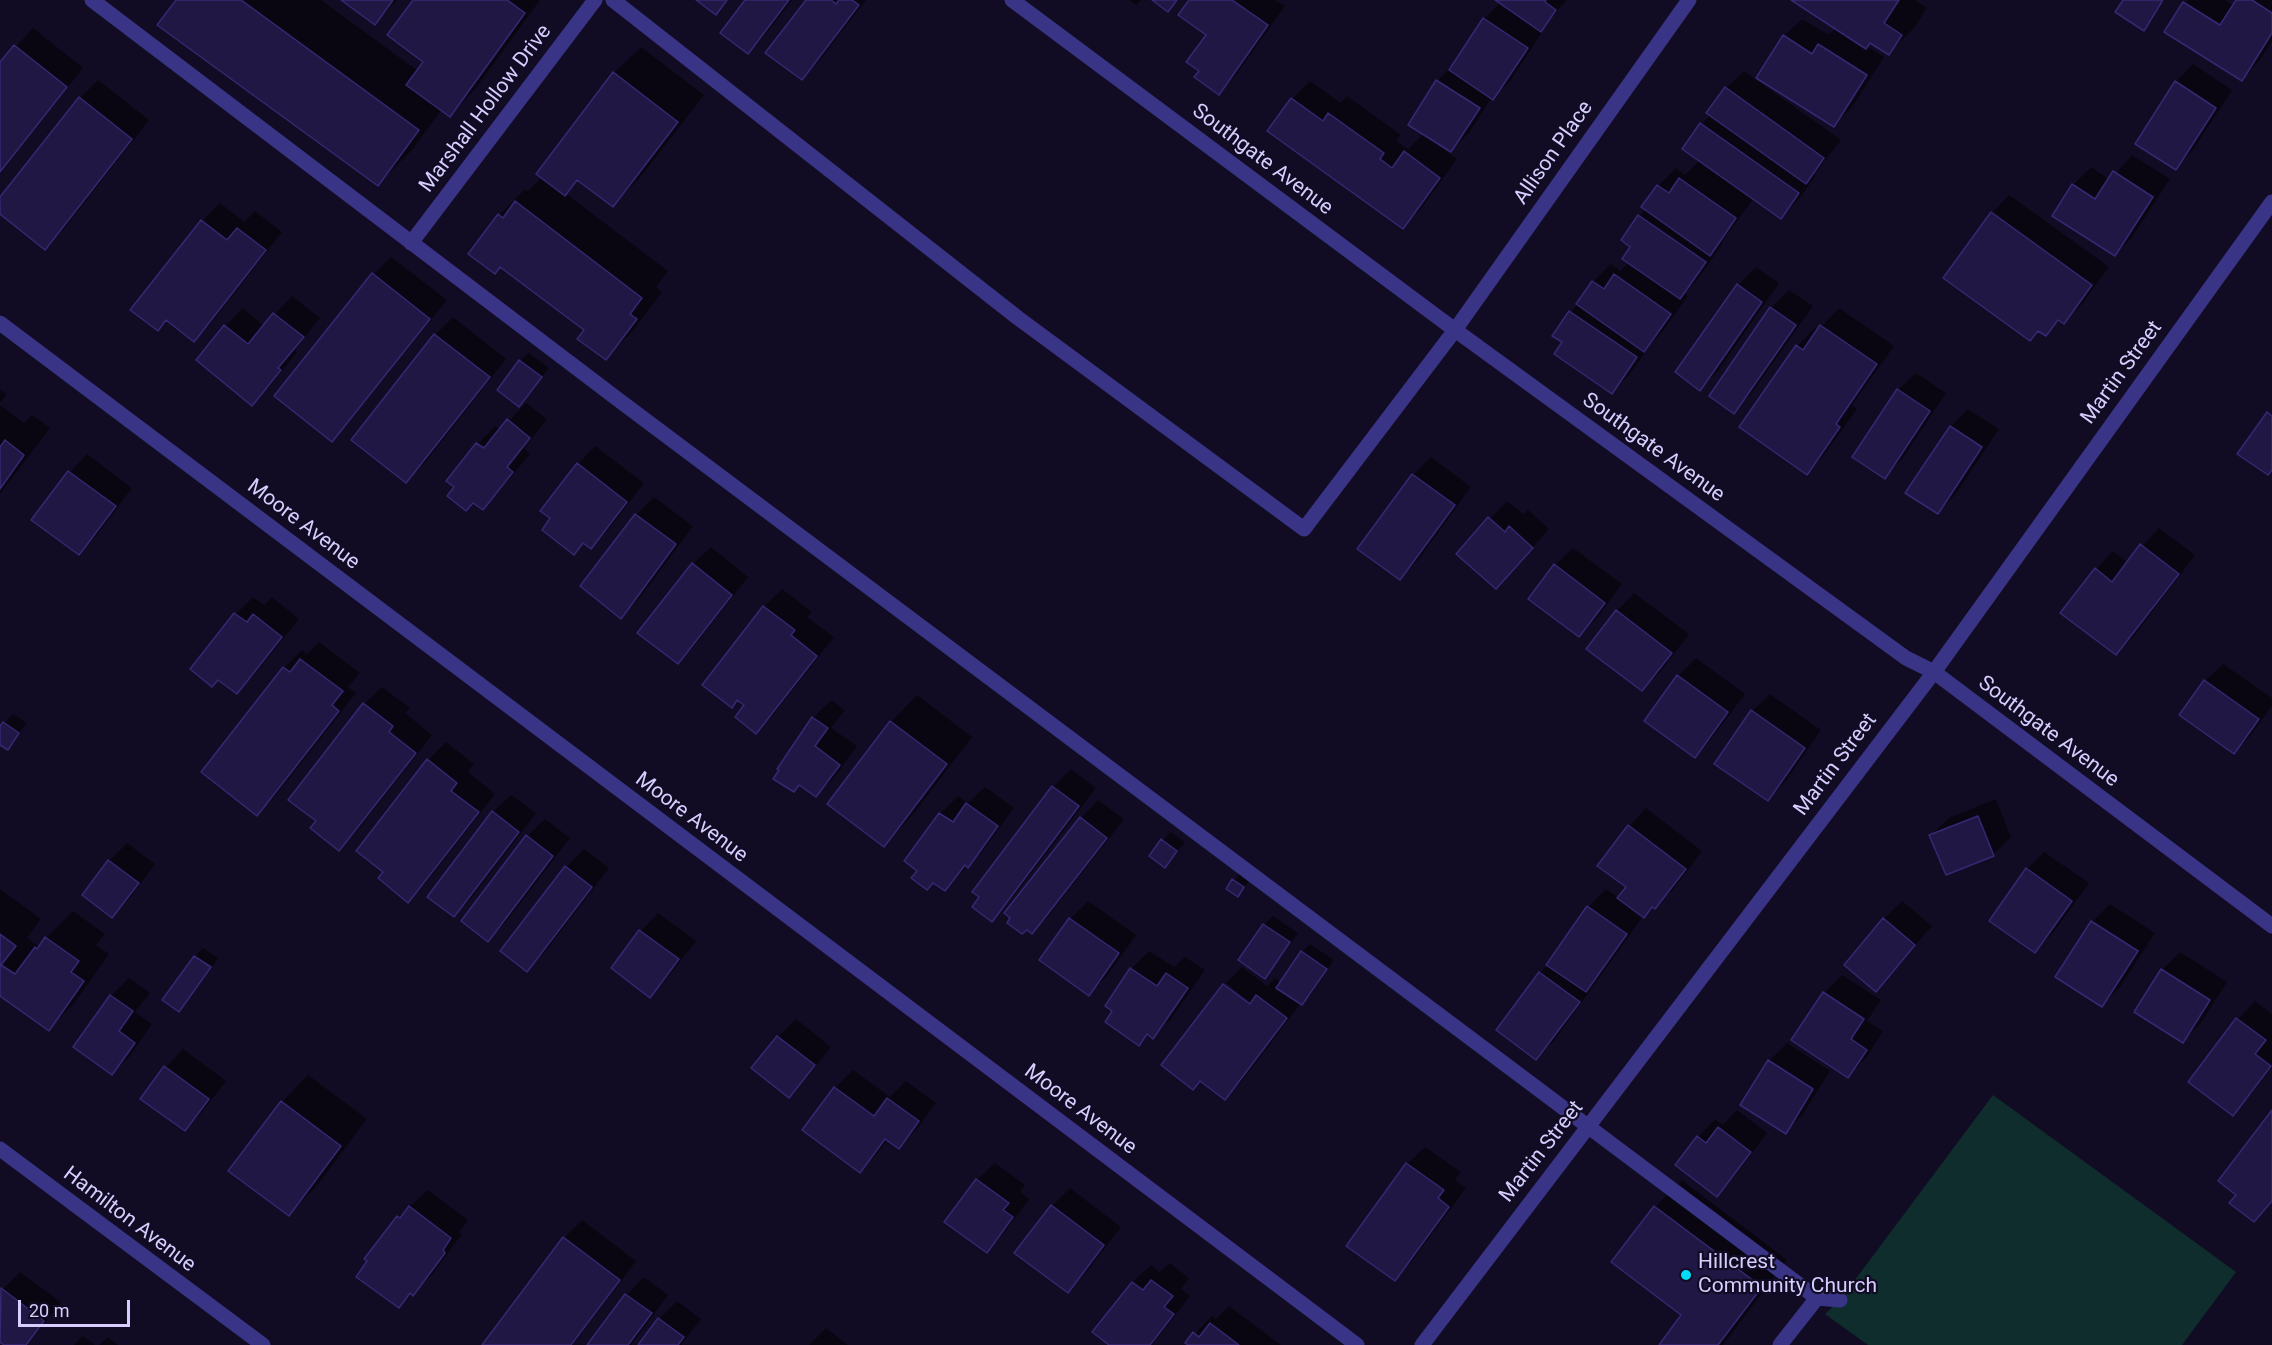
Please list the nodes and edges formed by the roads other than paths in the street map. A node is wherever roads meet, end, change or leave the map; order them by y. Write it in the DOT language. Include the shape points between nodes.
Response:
graph roads {
  1 [pos="92,0"];
  2 [pos="595,0"];
  3 [pos="613,0"];
  4 [pos="1012,0"];
  5 [pos="1689,0"];
  6 [pos="2272,202"];
  7 [pos="411,243"];
  8 [pos="0,323"];
  9 [pos="1455,330"];
  10 [pos="1934,672"];
  11 [pos="2272,926"];
  12 [pos="1588,1127"];
  13 [pos="0,1149"];
  14 [pos="1817,1298"];
  15 [pos="1840,1300"];
  16 [pos="263,1345"];
  17 [pos="1357,1345"];
  18 [pos="1422,1345"];
  19 [pos="1780,1345"];
  1 -- 7 [label="street"];
  2 -- 7 [label="street, Marshall Hollow Drive"];
  3 -- 9 [label="street, Allison Place" via="1018,318 1304,529"];
  4 -- 9 [label="street, Southgate Avenue"];
  5 -- 9 [label="street, Allison Place"];
  6 -- 10 [label="street, Martin Street"];
  7 -- 12 [label="street"];
  8 -- 17 [label="street, Moore Avenue"];
  9 -- 10 [label="street, Southgate Avenue" via="1906,658"];
  10 -- 11 [label="street, Southgate Avenue"];
  10 -- 12 [label="street, Martin Street"];
  12 -- 14 [label="street"];
  12 -- 18 [label="street, Martin Street"];
  13 -- 16 [label="street, Hamilton Avenue"];
  14 -- 15 [label="street"];
  14 -- 19 [label="street"];
}
